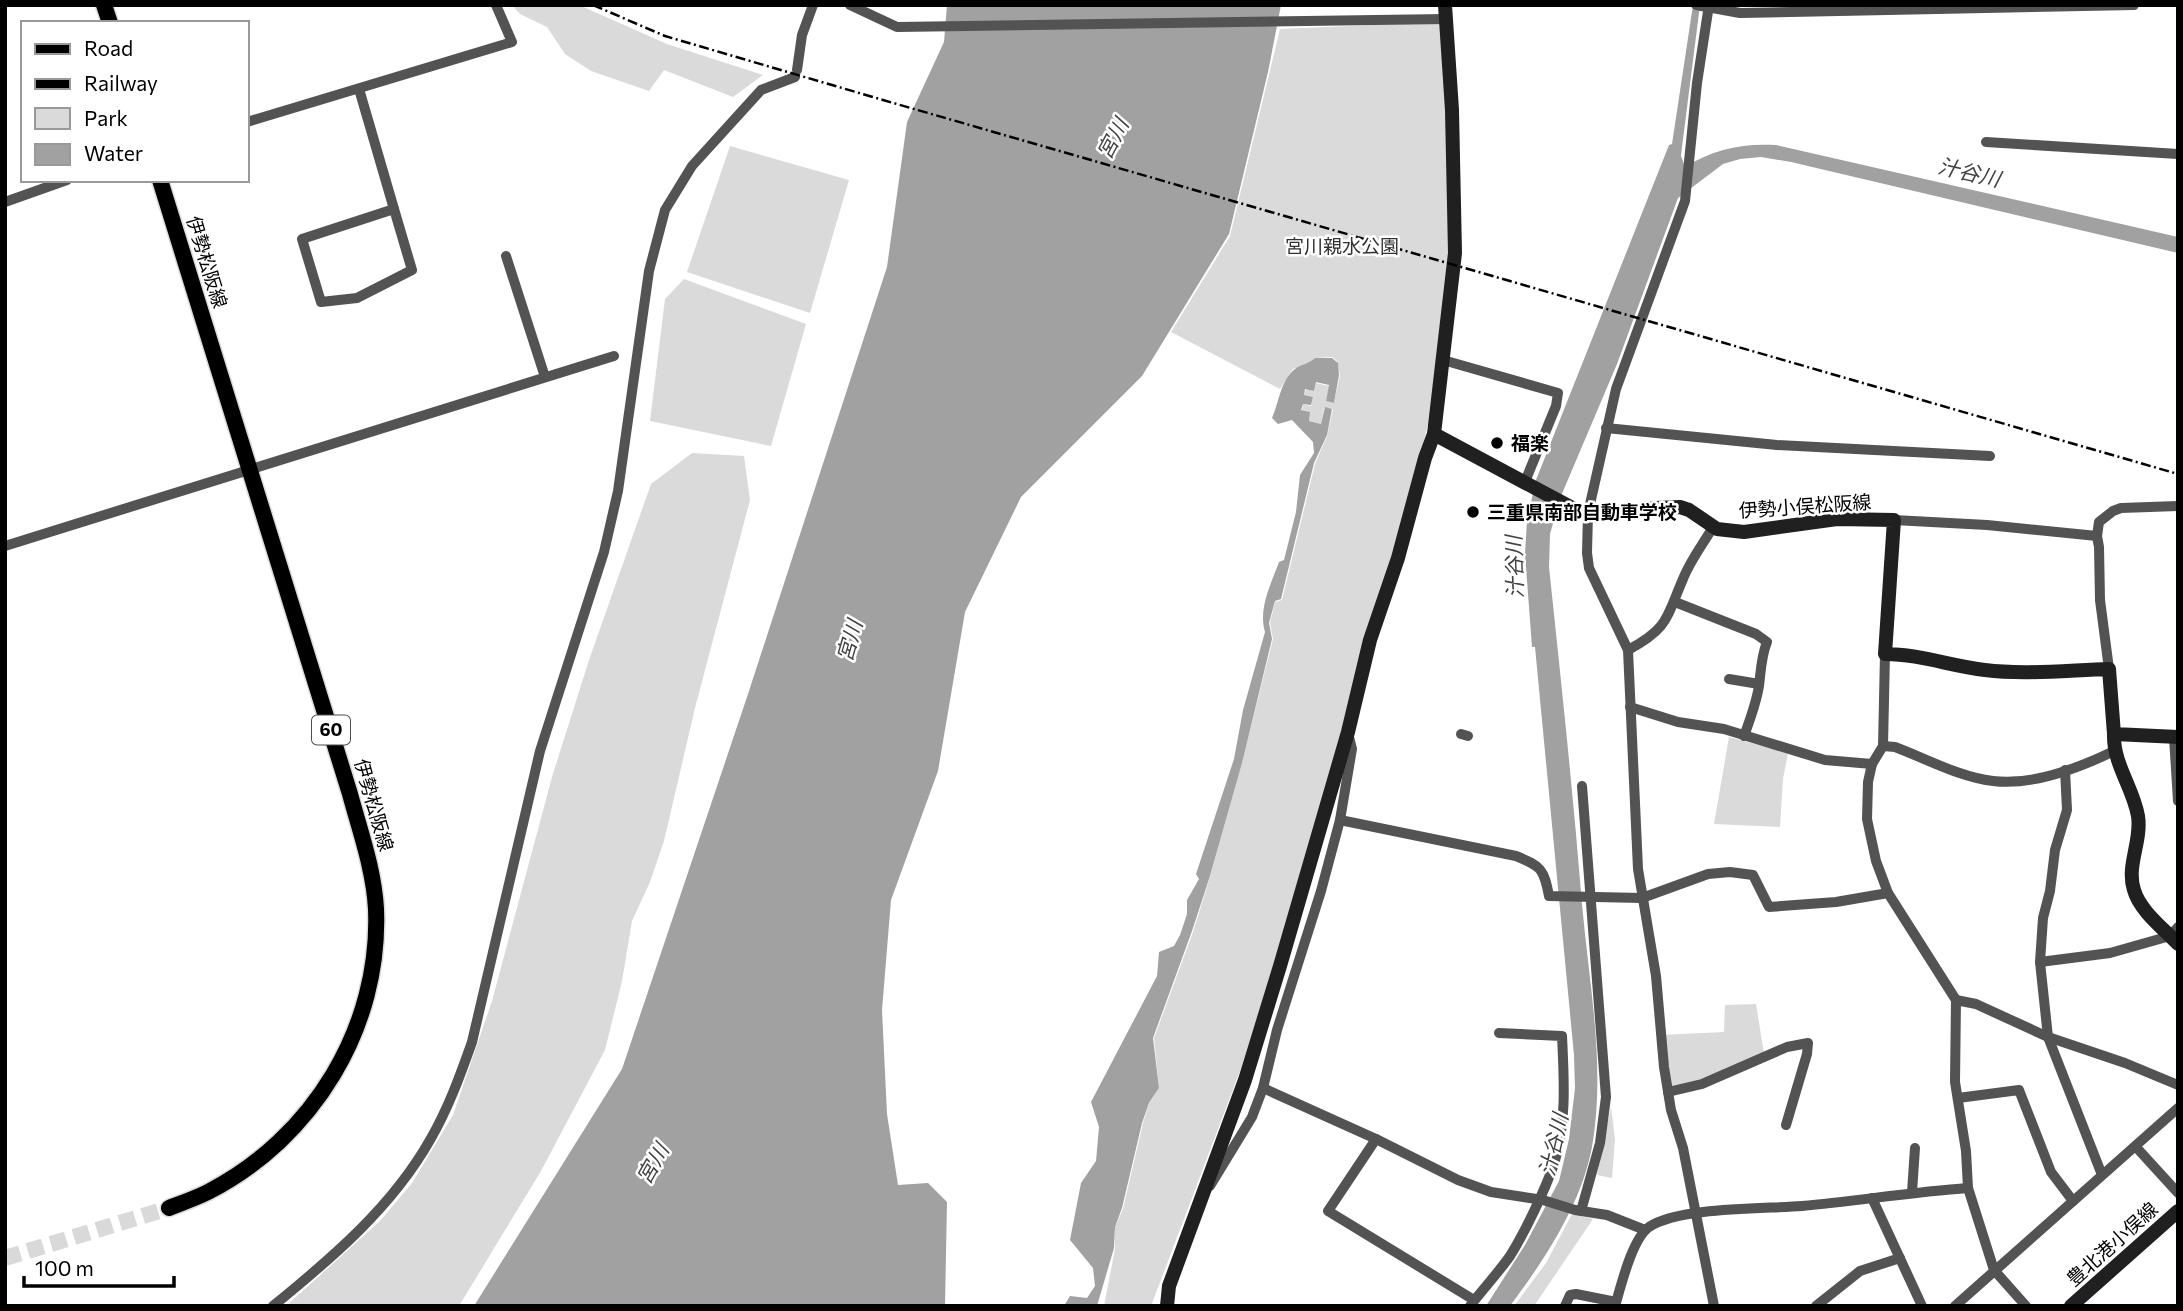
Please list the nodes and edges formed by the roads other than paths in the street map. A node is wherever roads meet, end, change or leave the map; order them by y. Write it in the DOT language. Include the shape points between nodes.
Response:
graph roads {
  1 [pos="496,5"];
  2 [pos="813,5"];
  3 [pos="850,5"];
  4 [pos="2134,5"];
  5 [pos="1705,6"];
  6 [pos="1983,7"];
  7 [pos="1446,12"];
  8 [pos="359,89"];
  9 [pos="248,122"];
  10 [pos="1986,142"];
  11 [pos="2178,153"];
  12 [pos="61,182"];
  13 [pos="161,182"];
  14 [pos="5,202"];
  15 [pos="394,209"];
  16 [pos="506,256"];
  17 [pos="614,356"];
  18 [pos="1443,360"];
  19 [pos="545,377"];
  20 [pos="1606,428"];
  21 [pos="1434,434"];
  22 [pos="1990,456"];
  23 [pos="249,469"];
  24 [pos="1525,485"];
  25 [pos="2178,506"];
  26 [pos="1588,513"];
  27 [pos="1894,520"];
  28 [pos="1713,527"];
  29 [pos="2096,536"];
  30 [pos="5,546"];
  31 [pos="1675,602"];
  32 [pos="1628,650"];
  33 [pos="1885,654"];
  34 [pos="2109,669"];
  35 [pos="1729,679"];
  36 [pos="1759,684"];
  37 [pos="1630,708"];
  38 [pos="1348,732"];
  39 [pos="2114,734"];
  40 [pos="1744,736"];
  41 [pos="2176,737"];
  42 [pos="1883,746"];
  43 [pos="2114,751"];
  44 [pos="1872,764"];
  45 [pos="2065,770"];
  46 [pos="1582,786"];
  47 [pos="2178,801"];
  48 [pos="1340,820"];
  49 [pos="1888,893"];
  50 [pos="1590,898"];
  51 [pos="1642,898"];
  52 [pos="2175,935"];
  53 [pos="2040,962"];
  54 [pos="1956,1000"];
  55 [pos="1499,1033"];
  56 [pos="2048,1037"];
  57 [pos="2178,1085"];
  58 [pos="1263,1088"];
  59 [pos="1668,1092"];
  60 [pos="1958,1098"];
  61 [pos="2178,1108"];
  62 [pos="1786,1125"];
  63 [pos="1376,1139"];
  64 [pos="2136,1147"];
  65 [pos="1914,1148"];
  66 [pos="2102,1175"];
  67 [pos="1968,1188"];
  68 [pos="1203,1192"];
  69 [pos="1912,1192"];
  70 [pos="2178,1193"];
  71 [pos="1872,1198"];
  72 [pos="1541,1200"];
  73 [pos="2073,1200"];
  74 [pos="169,1208"];
  75 [pos="1578,1210"];
  76 [pos="2178,1211"];
  77 [pos="1694,1213"];
  78 [pos="1645,1230"];
  79 [pos="1900,1258"];
  80 [pos="1994,1270"];
  81 [pos="1472,1303"];
  82 [pos="1616,1304"];
  83 [pos="273,1306"];
  84 [pos="1167,1306"];
  85 [pos="1565,1306"];
  86 [pos="1714,1306"];
  87 [pos="1816,1306"];
  88 [pos="1922,1306"];
  89 [pos="1955,1306"];
  90 [pos="2026,1306"];
  91 [pos="2071,1306"];
  1 -- 8 [label="street" via="512,42"];
  2 -- 83 [label="street" via="802,34 796,74 761,90 692,166 665,210 649,271 607,540 540,751 472,1042 455,1088 429,1142 390,1197 330,1260"];
  3 -- 7 [label="street" via="897,27 1427,20"];
  4 -- 6 [label="street"];
  5 -- 6 [label="street" via="1740,13"];
  5 -- 20 [label="street" via="1685,201"];
  7 -- 18 [label="main road" via="1455,253"];
  8 -- 9 [label="street"];
  8 -- 15 [label="street"];
  10 -- 11 [label="street"];
  12 -- 14 [label="street"];
  13 -- 23 [label="main road, 伊勢松阪線 / 60"];
  15 -- 15 [label="street" via="412,270 357,298 321,302 302,239"];
  16 -- 19 [label="street"];
  17 -- 19 [label="street"];
  18 -- 21 [label="main road"];
  18 -- 24 [label="street" via="1558,393"];
  19 -- 23 [label="street"];
  20 -- 22 [label="street" via="1777,445"];
  20 -- 26 [label="street"];
  21 -- 24 [label="main road, 伊勢小俣松阪線"];
  21 -- 38 [label="main road" via="1370,640"];
  23 -- 30 [label="street"];
  23 -- 74 [label="main road, 伊勢松阪線 / 60" via="369,866 376,906 373,966 366,1001 342,1060 304,1119 244,1170"];
  24 -- 26 [label="main road, 伊勢小俣松阪線"];
  25 -- 29 [label="street" via="2113,511 2099,522"];
  26 -- 28 [label="main road, 伊勢小俣松阪線" via="1680,507"];
  26 -- 32 [label="street" via="1589,568"];
  27 -- 28 [label="main road, 伊勢小俣松阪線" via="1838,519 1744,532"];
  27 -- 29 [label="street"];
  27 -- 33 [label="main road, 伊勢小俣松阪線"];
  28 -- 31 [label="street" via="1683,578"];
  29 -- 34 [label="street"];
  31 -- 32 [label="street" via="1652,638"];
  31 -- 36 [label="street" via="1767,642"];
  32 -- 37 [label="street"];
  33 -- 34 [label="main road" via="1910,654 1988,671"];
  33 -- 42 [label="street"];
  34 -- 39 [label="main road"];
  35 -- 36 [label="street"];
  36 -- 40 [label="street"];
  37 -- 40 [label="street"];
  37 -- 51 [label="street"];
  38 -- 48 [label="street" via="1352,749"];
  38 -- 68 [label="main road" via="1253,1055"];
  39 -- 41 [label="main road"];
  39 -- 43 [label="main road"];
  40 -- 44 [label="street" via="1825,760"];
  41 -- 47 [label="street"];
  42 -- 44 [label="street"];
  42 -- 45 [label="street" via="1991,781 2028,780"];
  43 -- 45 [label="street"];
  43 -- 52 [label="main road" via="2138,817 2134,891 2150,915"];
  44 -- 49 [label="street" via="1866,811"];
  45 -- 53 [label="street" via="2067,810 2055,850"];
  46 -- 50 [label="street"];
  48 -- 50 [label="street" via="1516,856 1537,864 1549,896"];
  48 -- 58 [label="street"];
  49 -- 51 [label="street" via="1769,907 1753,875 1730,872 1708,874"];
  49 -- 54 [label="street"];
  50 -- 51 [label="street"];
  50 -- 75 [label="street" via="1606,1097 1600,1143"];
  51 -- 59 [label="street" via="1656,976"];
  52 -- 53 [label="street" via="2109,953"];
  53 -- 56 [label="street"];
  54 -- 56 [label="street" via="1976,1004"];
  54 -- 60 [label="street"];
  55 -- 72 [label="street" via="1562,1036 1565,1086 1559,1142"];
  56 -- 57 [label="street"];
  56 -- 66 [label="street"];
  58 -- 63 [label="street"];
  58 -- 68 [label="street" via="1246,1127 1212,1185"];
  59 -- 62 [label="street" via="1702,1084 1787,1047 1808,1043"];
  59 -- 77 [label="street"];
  60 -- 67 [label="street"];
  60 -- 73 [label="street" via="2019,1090 2051,1172"];
  61 -- 64 [label="street"];
  63 -- 72 [label="street" via="1458,1180 1491,1192"];
  63 -- 81 [label="street" via="1328,1211"];
  64 -- 66 [label="street"];
  64 -- 70 [label="street"];
  65 -- 69 [label="street"];
  66 -- 73 [label="street"];
  67 -- 69 [label="street"];
  67 -- 80 [label="street"];
  68 -- 84 [label="main road" via="1169,1286"];
  69 -- 71 [label="street"];
  71 -- 77 [label="street"];
  71 -- 79 [label="street"];
  72 -- 75 [label="street"];
  72 -- 81 [label="street" via="1510,1255"];
  73 -- 80 [label="street"];
  75 -- 78 [label="street" via="1607,1215"];
  76 -- 91 [label="main road, 豊北港小俣線"];
  77 -- 78 [label="street"];
  77 -- 86 [label="street"];
  78 -- 82 [label="street"];
  79 -- 87 [label="street" via="1860,1271"];
  79 -- 88 [label="street"];
  80 -- 89 [label="street"];
  80 -- 90 [label="street"];
  82 -- 85 [label="street" via="1576,1294 1570,1295"];
}
